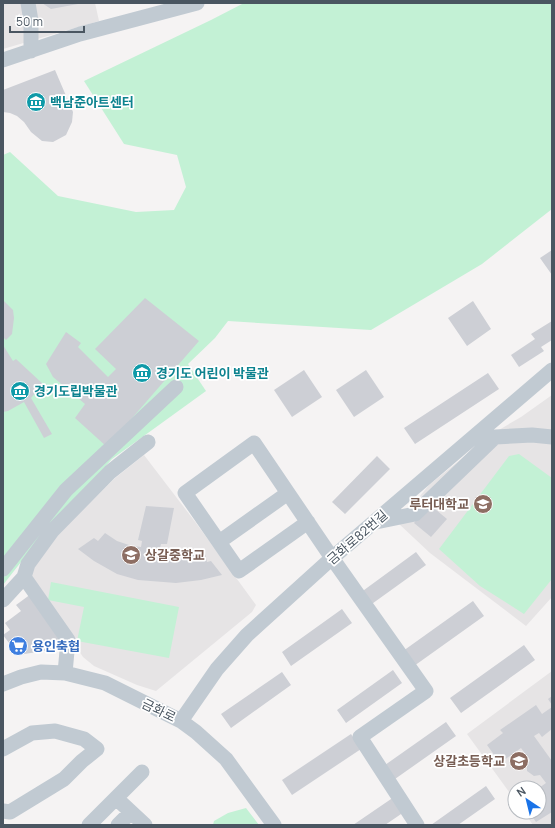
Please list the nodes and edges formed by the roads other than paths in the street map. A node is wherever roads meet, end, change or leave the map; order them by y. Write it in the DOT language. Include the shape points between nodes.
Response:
graph roads {
  1 [pos="28,3"];
  2 [pos="197,3"];
  3 [pos="31,51"];
  4 [pos="3,60"];
  5 [pos="552,370"];
  6 [pos="176,387"];
  7 [pos="552,437"];
  8 [pos="148,442"];
  9 [pos="288,493"];
  10 [pos="308,522"];
  11 [pos="375,522"];
  12 [pos="219,542"];
  13 [pos="332,558"];
  14 [pos="3,569"];
  15 [pos="24,577"];
  16 [pos="3,600"];
  17 [pos="65,673"];
  18 [pos="3,684"];
  19 [pos="181,721"];
  20 [pos="3,749"];
  21 [pos="142,772"];
  22 [pos="116,798"];
  23 [pos="3,811"];
  24 [pos="131,812"];
  25 [pos="89,825"];
  26 [pos="118,825"];
  27 [pos="145,825"];
  28 [pos="274,825"];
  29 [pos="417,825"];
  1 -- 3 [label="street"];
  2 -- 3 [label="street" via="80,34"];
  3 -- 4 [label="street"];
  5 -- 11 [label="street, 금화로82번길"];
  6 -- 14 [label="street" via="66,490"];
  7 -- 11 [label="street" via="495,437 415,514"];
  8 -- 15 [label="street" via="110,472 52,531 28,564"];
  9 -- 10 [label="street"];
  9 -- 12 [label="street"];
  9 -- 12 [label="street" via="254,443 185,493"];
  10 -- 12 [label="street" via="239,571"];
  10 -- 13 [label="street"];
  11 -- 13 [label="street, 금화로82번길"];
  13 -- 19 [label="street, 금화로82번길" via="247,635 218,669"];
  13 -- 29 [label="street" via="426,691 360,738"];
  15 -- 16 [label="street"];
  15 -- 17 [label="street" via="68,640"];
  17 -- 18 [label="street, 금화로" via="41,672"];
  17 -- 19 [label="street, 금화로" via="105,684"];
  19 -- 28 [label="street, 금화로" via="226,759"];
  20 -- 23 [label="street" via="32,733 55,731 84,738 97,749 64,779 10,812"];
  21 -- 22 [label="street"];
  22 -- 24 [label="street"];
  22 -- 25 [label="street"];
  24 -- 26 [label="street"];
  24 -- 27 [label="street"];
}
